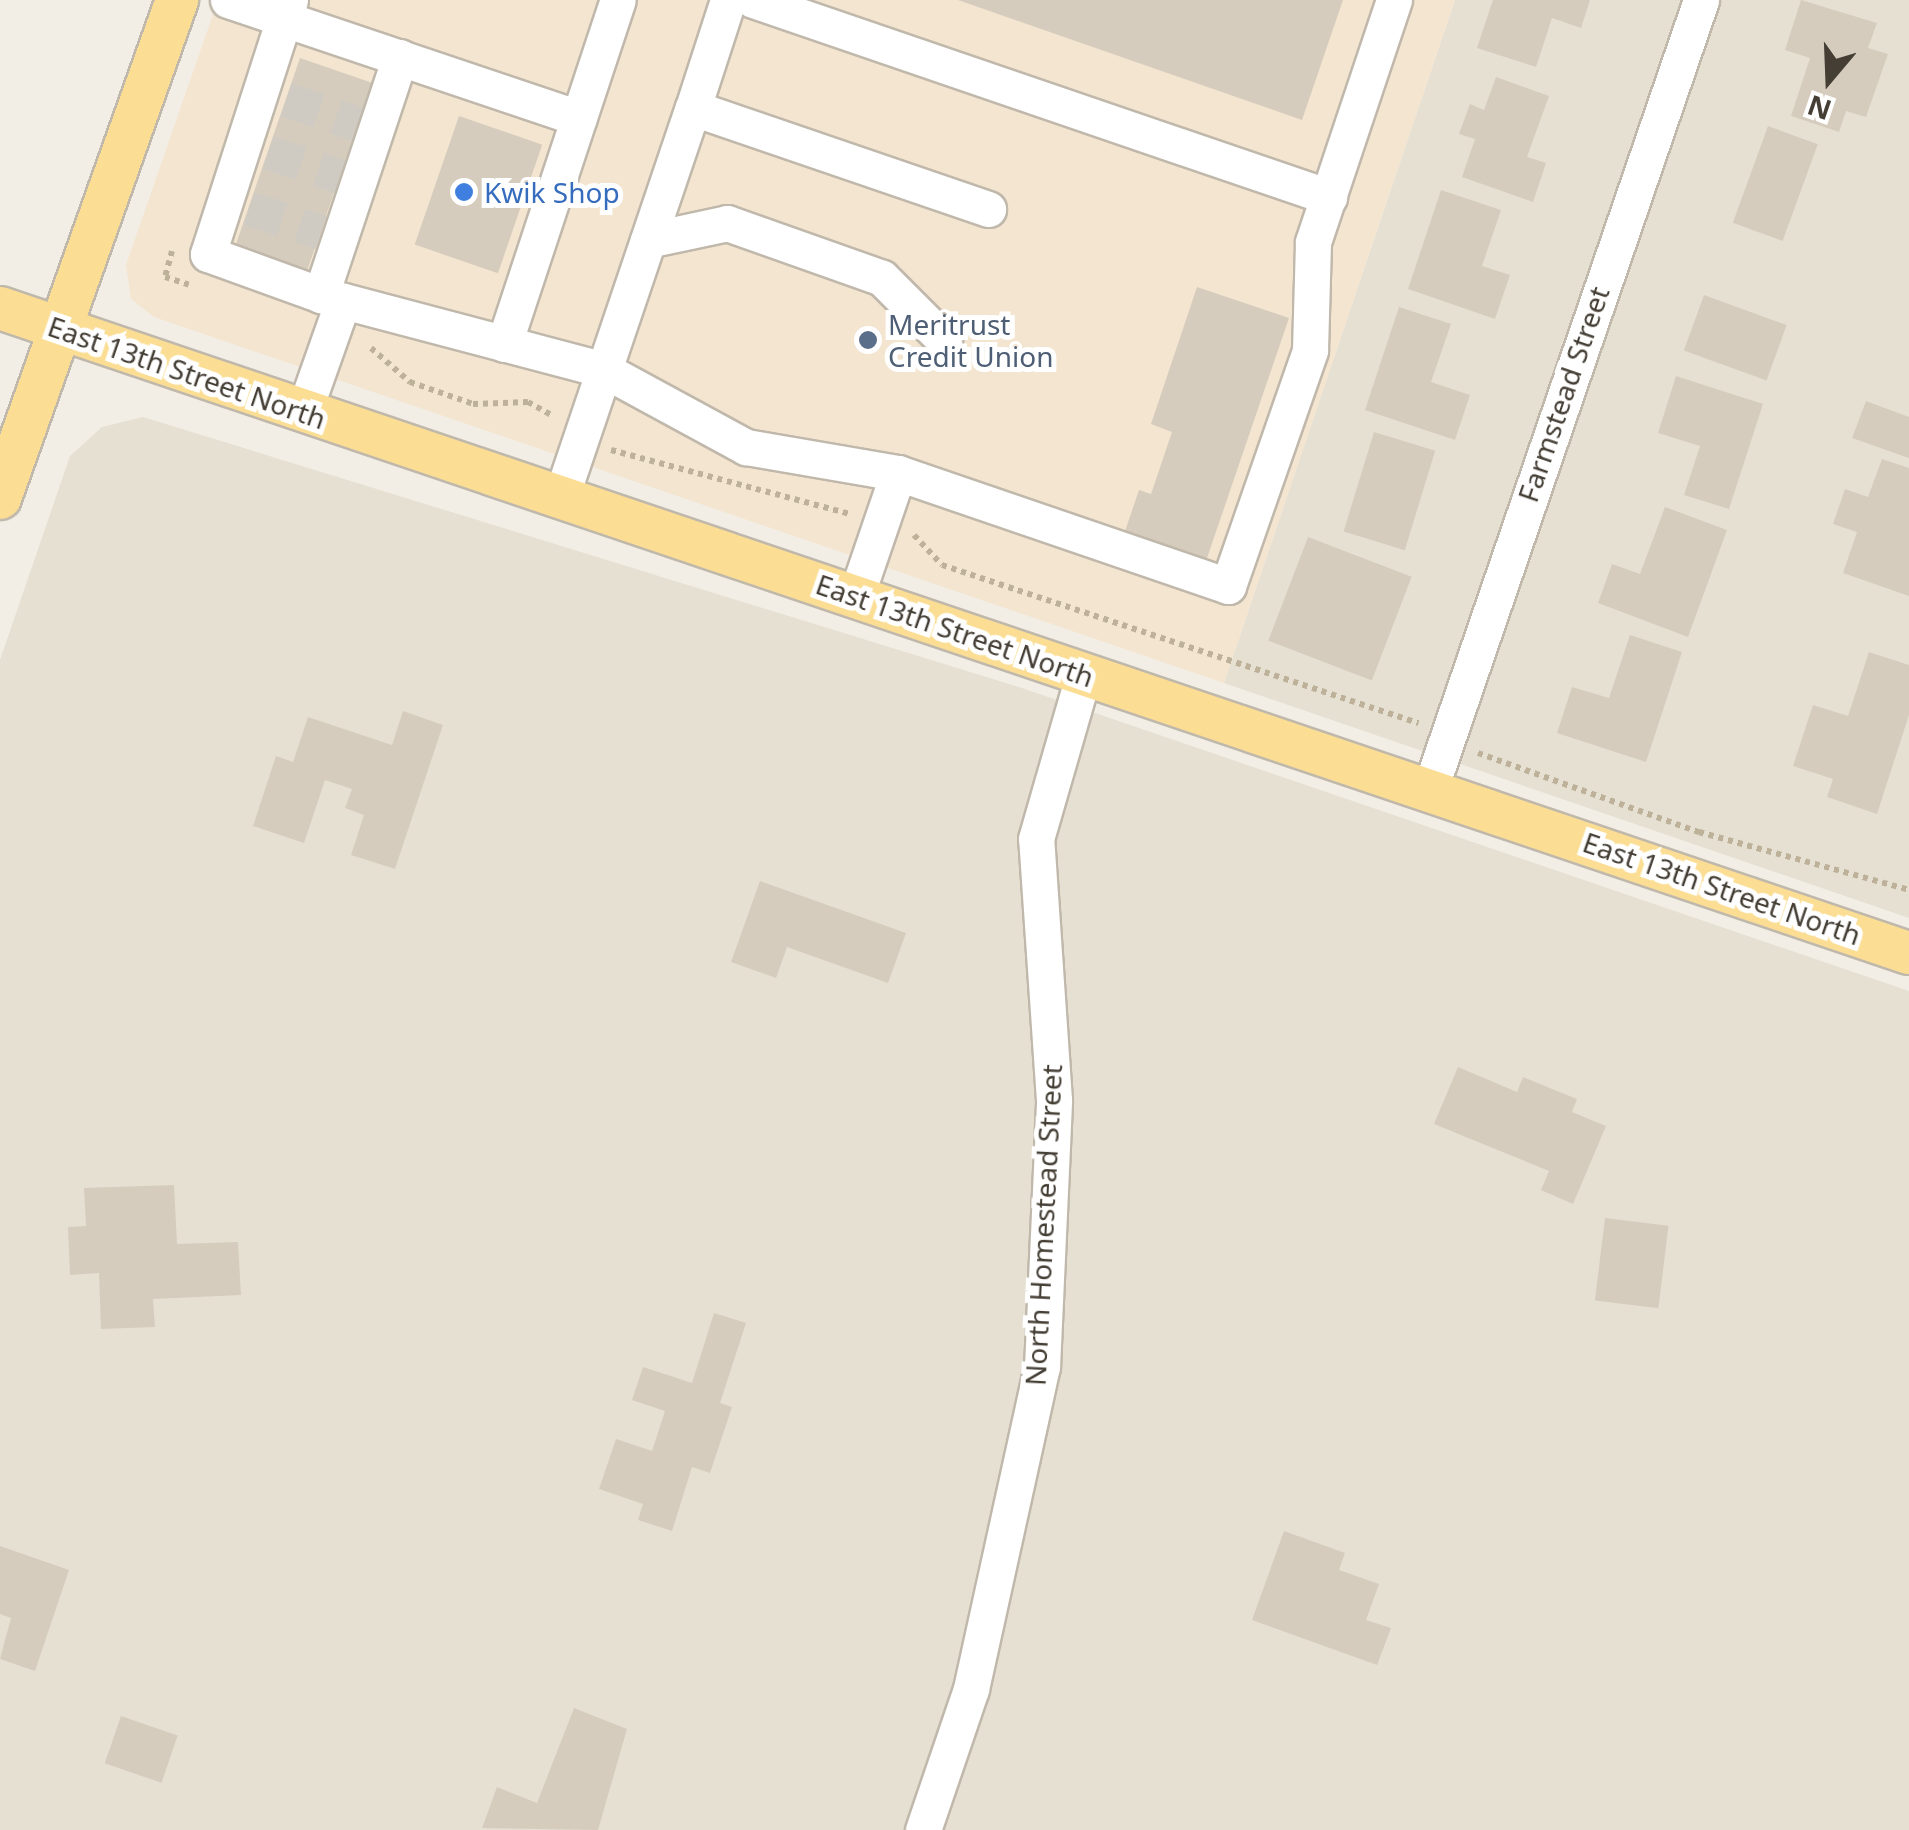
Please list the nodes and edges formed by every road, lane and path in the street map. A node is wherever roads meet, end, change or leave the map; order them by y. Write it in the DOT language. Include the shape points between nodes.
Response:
graph roads {
  1 [pos="177,0"];
  2 [pos="228,0"];
  3 [pos="618,0"];
  4 [pos="728,0"];
  5 [pos="752,0"];
  6 [pos="1394,0"];
  7 [pos="1700,0"];
  8 [pos="286,9"];
  9 [pos="400,57"];
  10 [pos="692,108"];
  11 [pos="579,118"];
  12 [pos="1328,196"];
  13 [pos="988,209"];
  14 [pos="648,240"];
  15 [pos="165,277"];
  16 [pos="202,290"];
  17 [pos="332,298"];
  18 [pos="0,308"];
  19 [pos="63,330"];
  20 [pos="331,334"];
  21 [pos="944,340"];
  22 [pos="504,344"];
  23 [pos="604,370"];
  24 [pos="304,411"];
  25 [pos="583,433"];
  26 [pos="898,473"];
  27 [pos="0,498"];
  28 [pos="561,498"];
  29 [pos="881,523"];
  30 [pos="856,596"];
  31 [pos="1084,673"];
  32 [pos="1448,736"];
  33 [pos="1430,789"];
  34 [pos="1909,890"];
  35 [pos="1909,952"];
  36 [pos="923,1830"];
  1 -- 19 [label="main road"];
  2 -- 8 [label="street"];
  3 -- 11 [label="street"];
  4 -- 10 [label="street"];
  5 -- 12 [label="street"];
  6 -- 12 [label="street"];
  7 -- 32 [label="street, Farmstead Street"];
  8 -- 9 [label="street"];
  8 -- 17 [label="street" via="272,95 237,204 208,254"];
  9 -- 11 [label="street"];
  9 -- 17 [label="street" via="367,127 331,235"];
  10 -- 13 [label="street"];
  10 -- 14 [label="street"];
  11 -- 22 [label="street"];
  12 -- 26 [label="street" via="1314,242 1310,350 1228,586"];
  14 -- 21 [label="street" via="727,223 882,278"];
  14 -- 23 [label="street"];
  15 -- 16 [label="path"];
  17 -- 20 [label="street"];
  17 -- 22 [label="street"];
  18 -- 19 [label="main road, East 13th Street North"];
  19 -- 24 [label="main road, East 13th Street North"];
  19 -- 27 [label="main road"];
  20 -- 24 [label="street"];
  20 -- 25 [label="path" via="380,352 410,382 472,404 528,402"];
  22 -- 23 [label="street"];
  23 -- 25 [label="street"];
  23 -- 26 [label="street" via="746,447"];
  24 -- 28 [label="main road, East 13th Street North"];
  25 -- 28 [label="street"];
  25 -- 29 [label="path" via="713,481"];
  26 -- 29 [label="street"];
  28 -- 30 [label="main road, East 13th Street North"];
  29 -- 30 [label="street"];
  29 -- 32 [label="path" via="916,536 942,565"];
  30 -- 31 [label="main road, East 13th Street North"];
  31 -- 33 [label="main road, East 13th Street North"];
  31 -- 36 [label="street, North Homestead Street" via="1036,839 1054,1100 1042,1367 971,1689"];
  32 -- 33 [label="street, Farmstead Street"];
  32 -- 34 [label="path" via="1504,767 1868,886"];
  33 -- 35 [label="main road, East 13th Street North"];
}
